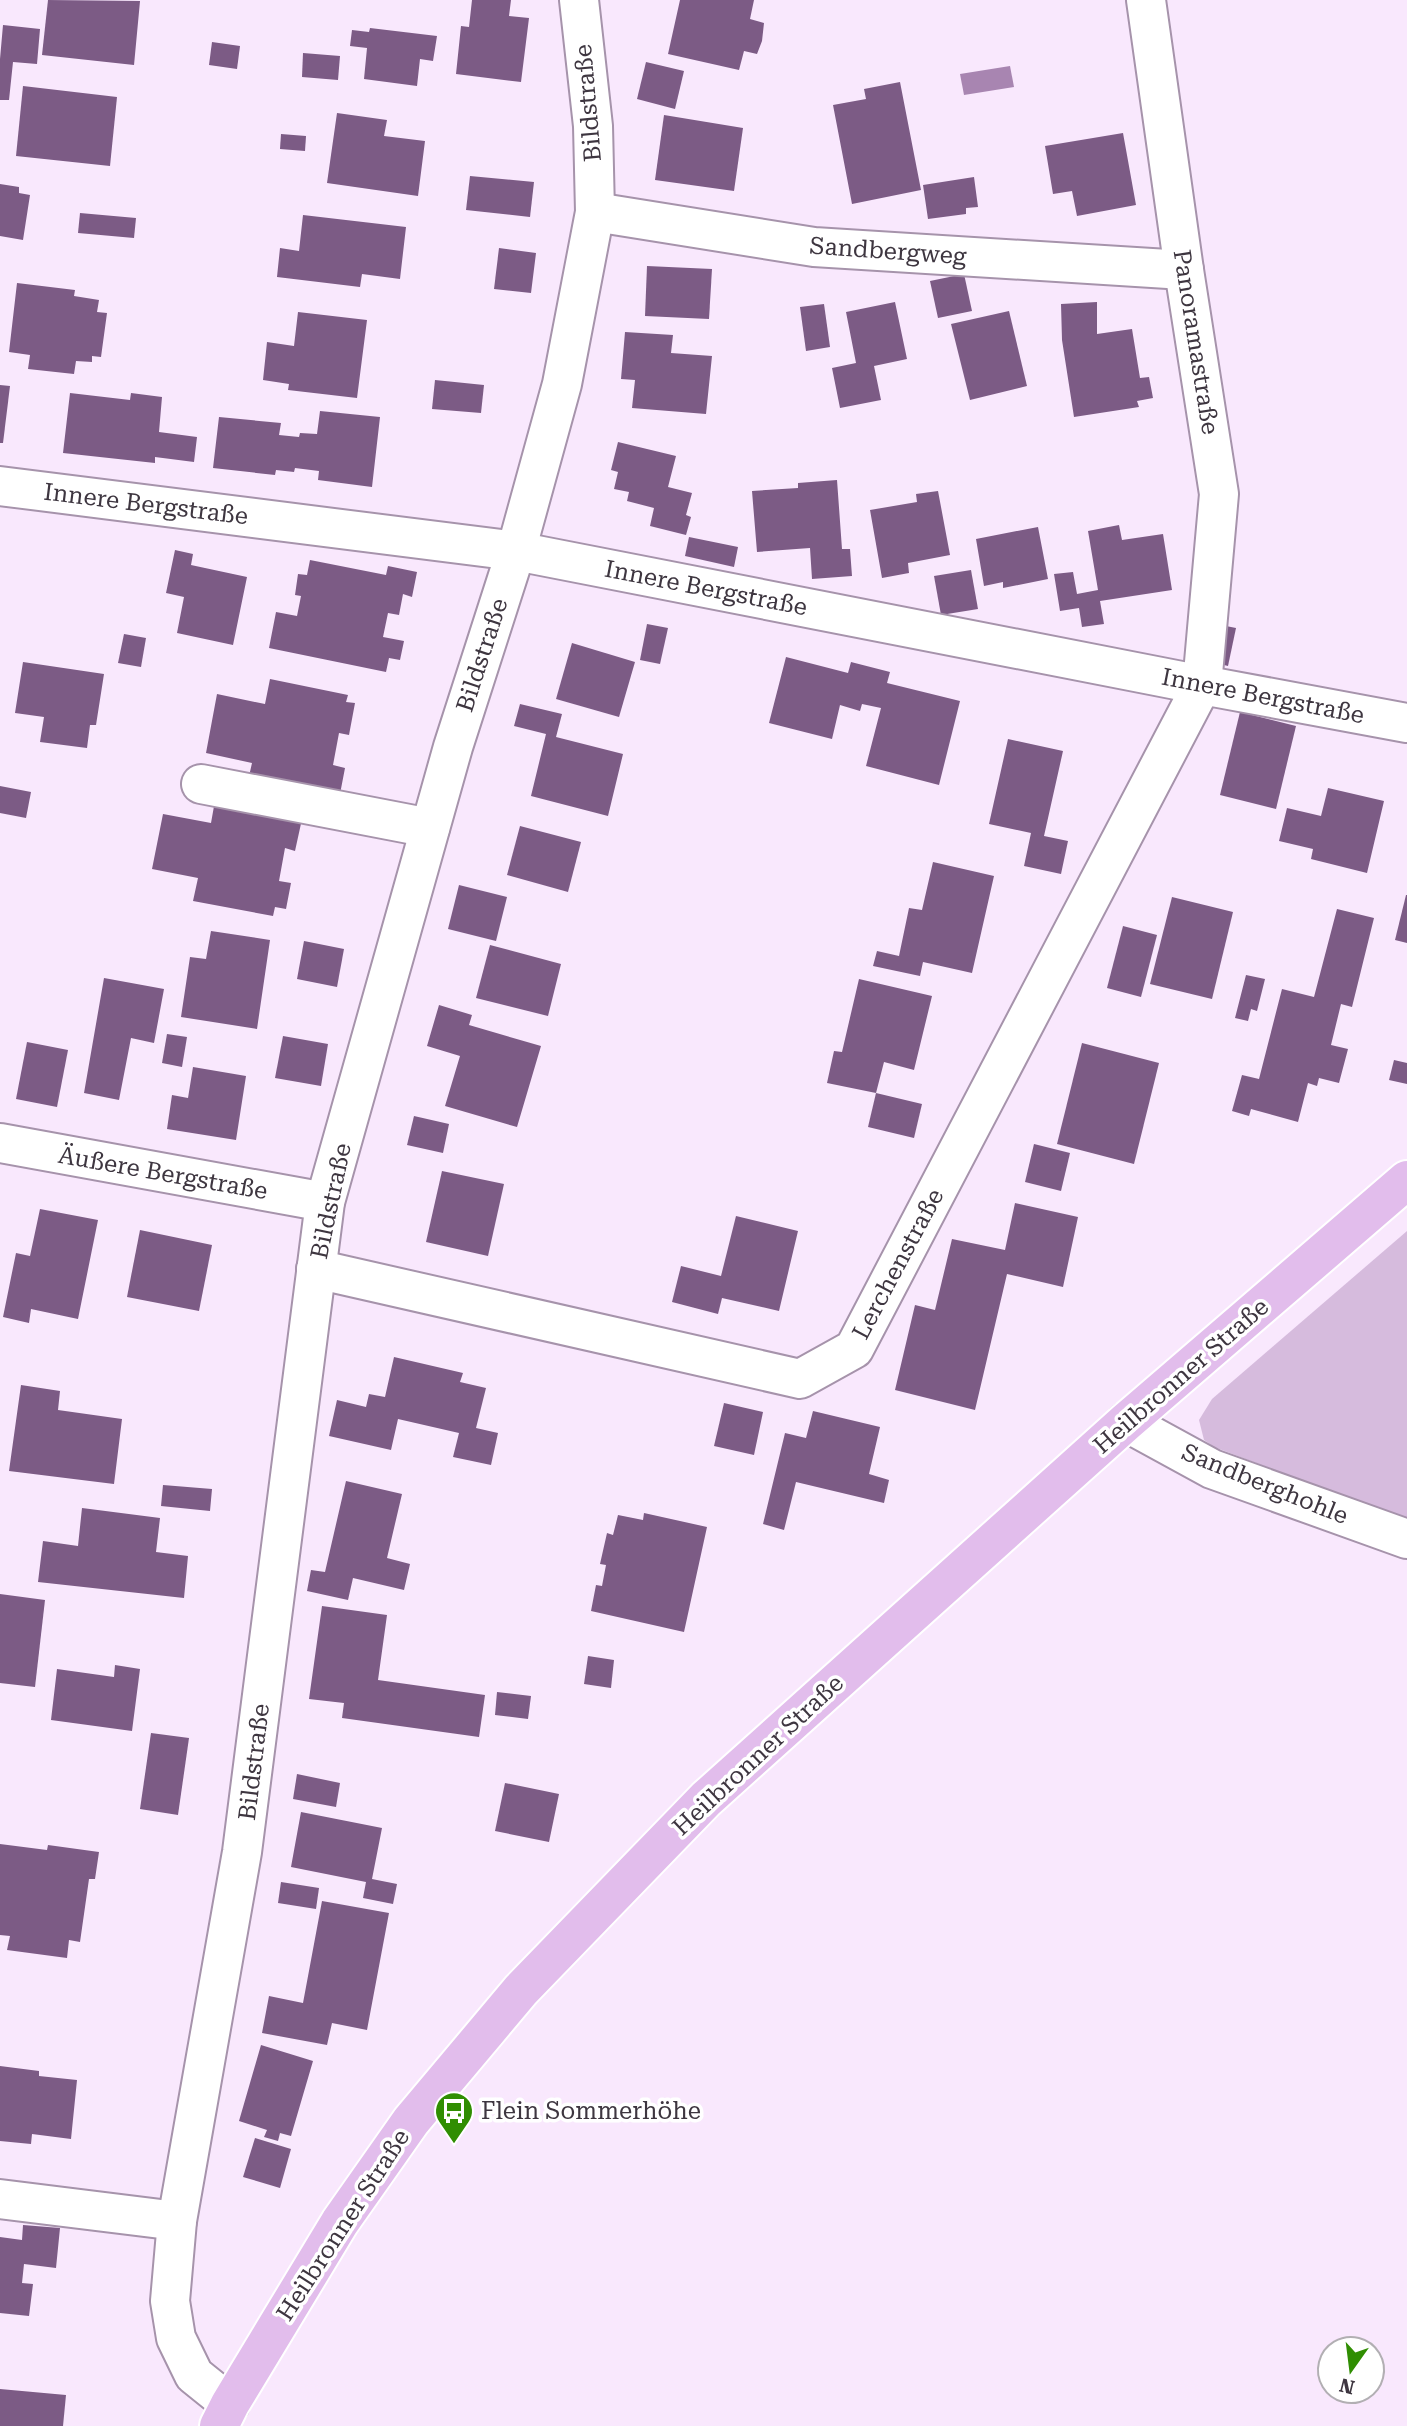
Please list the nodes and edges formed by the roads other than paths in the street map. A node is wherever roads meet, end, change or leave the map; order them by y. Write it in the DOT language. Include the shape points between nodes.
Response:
graph roads {
  1 [pos="579,0"];
  2 [pos="1146,0"];
  3 [pos="595,212"];
  4 [pos="1184,270"];
  5 [pos="0,486"];
  6 [pos="516,551"];
  7 [pos="1202,685"];
  8 [pos="1407,723"];
  9 [pos="201,784"];
  10 [pos="430,828"];
  11 [pos="0,1143"];
  12 [pos="1407,1180"];
  13 [pos="325,1202"];
  14 [pos="316,1269"];
  15 [pos="1126,1422"];
  16 [pos="1407,1539"];
  17 [pos="0,2199"];
  18 [pos="177,2221"];
  19 [pos="224,2415"];
  1 -- 3 [label="street, Bildstraße" via="593,126"];
  2 -- 4 [label="street, Panoramastraße"];
  3 -- 4 [label="street, Sandbergweg" via="814,247"];
  3 -- 6 [label="street, Bildstraße" via="562,384"];
  4 -- 7 [label="street, Panoramastraße" via="1219,494"];
  5 -- 6 [label="street, Innere Bergstraße"];
  6 -- 7 [label="street, Innere Bergstraße"];
  6 -- 10 [label="street, Bildstraße"];
  7 -- 8 [label="street, Innere Bergstraße"];
  7 -- 14 [label="street, Lerchenstraße" via="853,1349 800,1379"];
  9 -- 10 [label="street"];
  10 -- 13 [label="street, Bildstraße"];
  11 -- 13 [label="street, Äußere Bergstraße"];
  12 -- 15 [label="main road, Heilbronner Straße"];
  13 -- 14 [label="street, Bildstraße"];
  14 -- 18 [label="street, Bildstraße" via="242,1852"];
  15 -- 16 [label="street, Sandberghohle" via="1212,1469"];
  15 -- 19 [label="main road, Heilbronner Straße" via="706,1799 520,1990 428,2098 340,2222"];
  17 -- 18 [label="street"];
  18 -- 19 [label="street, Bildstraße" via="170,2301 176,2338 194,2375"];
}
